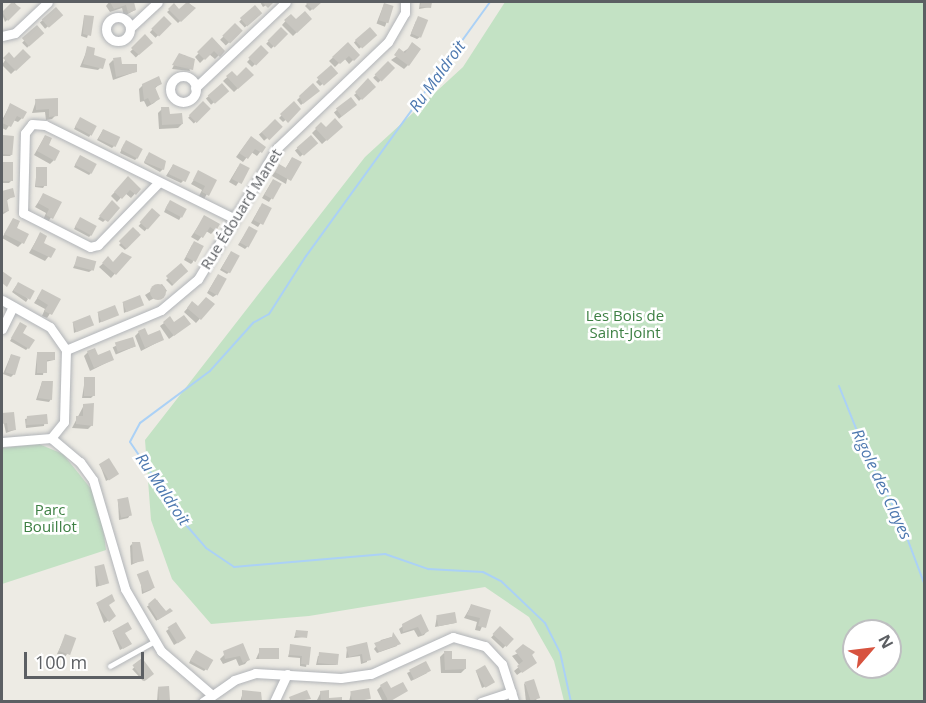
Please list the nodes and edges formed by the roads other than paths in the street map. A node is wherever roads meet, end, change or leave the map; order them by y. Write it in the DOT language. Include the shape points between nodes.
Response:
graph roads {
  1 [pos="48,2"];
  2 [pos="158,2"];
  3 [pos="286,2"];
  4 [pos="405,2"];
  5 [pos="130,28"];
  6 [pos="2,36"];
  7 [pos="195,88"];
  8 [pos="159,182"];
  9 [pos="233,218"];
  10 [pos="2,300"];
  11 [pos="13,306"];
  12 [pos="2,329"];
  13 [pos="66,350"];
  14 [pos="51,438"];
  15 [pos="2,442"];
  16 [pos="155,641"];
  17 [pos="110,666"];
  18 [pos="287,674"];
  19 [pos="211,694"];
  20 [pos="512,697"];
  21 [pos="203,702"];
  22 [pos="274,702"];
  23 [pos="481,702"];
  1 -- 6 [label="street" via="15,33"];
  2 -- 5 [label="street"];
  3 -- 7 [label="street"];
  4 -- 9 [label="street, Rue Édouard Manet" via="405,13 388,42 277,148"];
  8 -- 8 [label="street" via="45,126 32,124 25,133 23,213 90,247 98,245"];
  8 -- 9 [label="street"];
  9 -- 13 [label="street, Rue Édouard Manet" via="198,279 161,310"];
  10 -- 11 [label="street"];
  11 -- 12 [label="street"];
  11 -- 13 [label="street" via="50,327"];
  13 -- 14 [label="street" via="64,422"];
  14 -- 15 [label="street"];
  14 -- 16 [label="street" via="81,462 93,480 125,589"];
  16 -- 17 [label="lane"];
  16 -- 19 [label="street" via="175,665"];
  18 -- 19 [label="street" via="255,673"];
  18 -- 20 [label="street" via="341,678 371,674 441,640 466,638 485,646 502,664"];
  18 -- 22 [label="street"];
  19 -- 21 [label="street"];
  20 -- 23 [label="street"];
}
